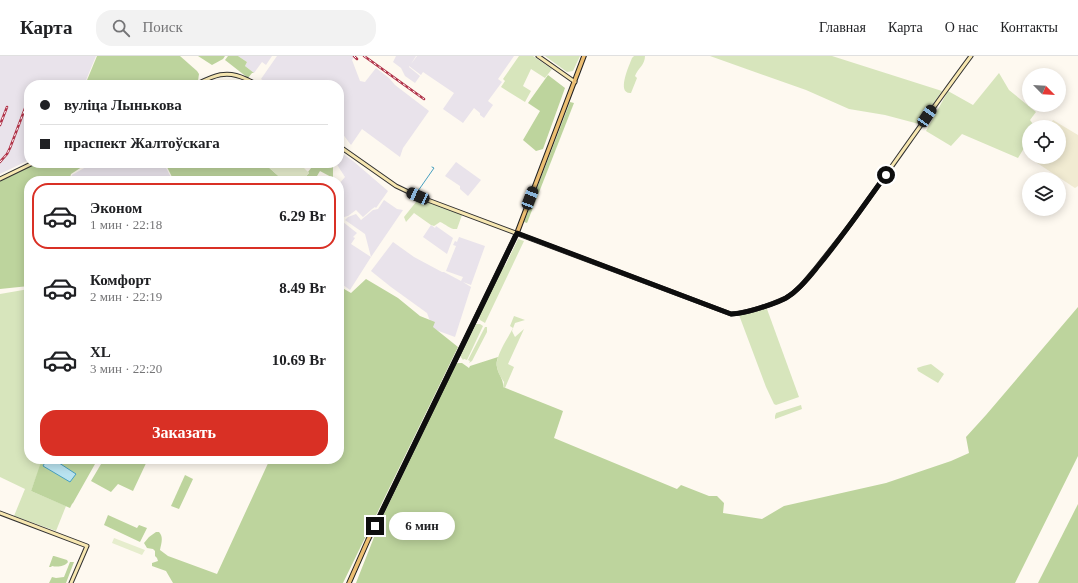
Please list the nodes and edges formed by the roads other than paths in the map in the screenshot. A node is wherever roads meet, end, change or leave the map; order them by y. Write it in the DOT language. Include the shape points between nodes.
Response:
graph roads {
  1 [pos="538,56"];
  2 [pos="584,56"];
  3 [pos="971,56"];
  4 [pos="206,80"];
  5 [pos="247,80"];
  6 [pos="574,82"];
  7 [pos="344,149"];
  8 [pos="24,167"];
  9 [pos="0,179"];
  10 [pos="517,233"];
  11 [pos="0,513"];
  12 [pos="71,583"];
  13 [pos="349,583"];
  1 -- 6 [label="street"];
  2 -- 6 [label="main road"];
  3 -- 10 [label="street" via="839,240 803,284 786,298 731,314"];
  4 -- 5 [label="street" via="228,74"];
  6 -- 10 [label="main road"];
  7 -- 10 [label="street" via="401,189"];
  8 -- 9 [label="street"];
  10 -- 13 [label="main road"];
  11 -- 12 [label="street" via="87,546"];
}
